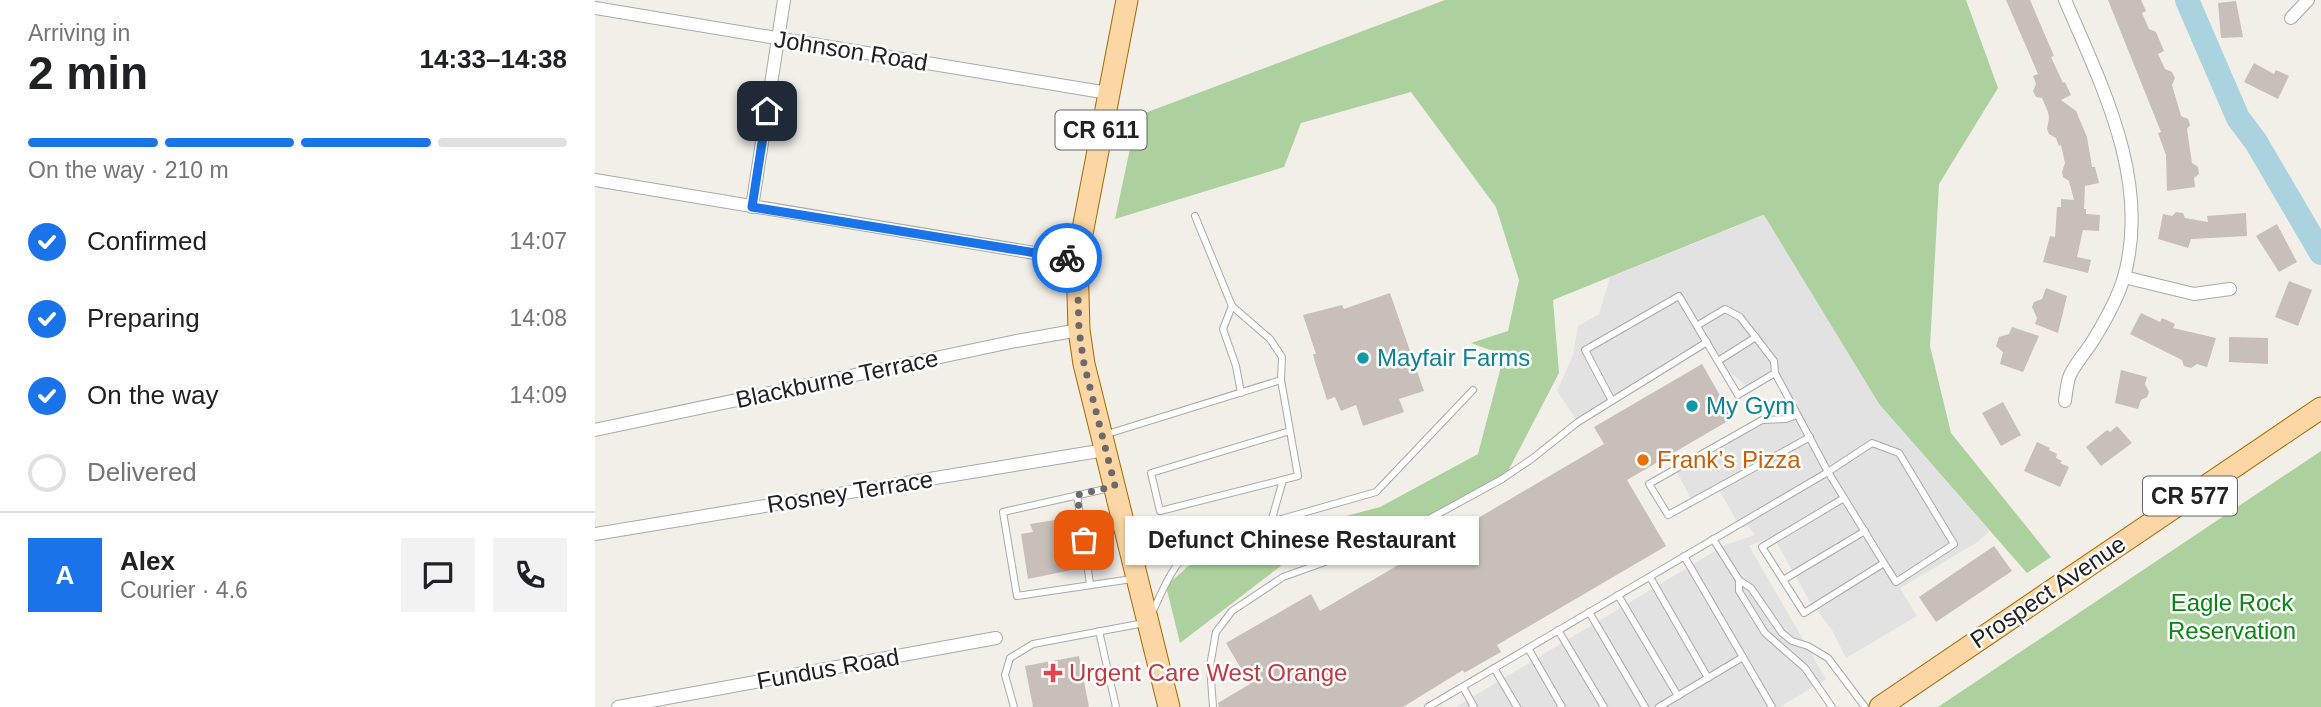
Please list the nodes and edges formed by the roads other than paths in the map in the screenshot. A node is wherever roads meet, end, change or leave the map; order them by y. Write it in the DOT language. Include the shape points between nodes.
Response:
graph roads {
  1 [pos="784,0"];
  2 [pos="1126,0"];
  3 [pos="2065,0"];
  4 [pos="2308,0"];
  5 [pos="595,8"];
  6 [pos="2291,18"];
  7 [pos="778,39"];
  8 [pos="1108,93"];
  9 [pos="595,180"];
  10 [pos="752,207"];
  11 [pos="1195,216"];
  12 [pos="1077,260"];
  13 [pos="2124,277"];
  14 [pos="2230,289"];
  15 [pos="1231,306"];
  16 [pos="1697,326"];
  17 [pos="1079,330"];
  18 [pos="1756,337"];
  19 [pos="1707,342"];
  20 [pos="1718,361"];
  21 [pos="1775,373"];
  22 [pos="1281,380"];
  23 [pos="1473,390"];
  24 [pos="1241,393"];
  25 [pos="1612,401"];
  26 [pos="2065,401"];
  27 [pos="2321,408"];
  28 [pos="1797,415"];
  29 [pos="595,430"];
  30 [pos="1290,431"];
  31 [pos="1810,437"];
  32 [pos="1103,443"];
  33 [pos="1828,472"];
  34 [pos="1283,480"];
  35 [pos="1115,486"];
  36 [pos="1077,495"];
  37 [pos="1844,498"];
  38 [pos="1271,522"];
  39 [pos="1864,531"];
  40 [pos="595,534"];
  41 [pos="1713,539"];
  42 [pos="1192,550"];
  43 [pos="1131,553"];
  44 [pos="1684,556"];
  45 [pos="1884,563"];
  46 [pos="1650,577"];
  47 [pos="1137,579"];
  48 [pos="1739,580"];
  49 [pos="1783,580"];
  50 [pos="1090,584"];
  51 [pos="1618,595"];
  52 [pos="1589,611"];
  53 [pos="1149,622"];
  54 [pos="1558,630"];
  55 [pos="1099,631"];
  56 [pos="996,638"];
  57 [pos="1528,648"];
  58 [pos="1743,657"];
  59 [pos="1494,668"];
  60 [pos="1708,678"];
  61 [pos="1463,687"];
  62 [pos="1678,696"];
  63 [pos="1440,704"];
  64 [pos="618,707"];
  65 [pos="1014,707"];
  66 [pos="1116,707"];
  67 [pos="1169,707"];
  68 [pos="1213,707"];
  69 [pos="1429,707"];
  70 [pos="1474,707"];
  71 [pos="1517,707"];
  72 [pos="1562,707"];
  73 [pos="1604,707"];
  74 [pos="1645,707"];
  75 [pos="1659,707"];
  76 [pos="1772,707"];
  77 [pos="1832,707"];
  78 [pos="1865,707"];
  79 [pos="1880,707"];
  1 -- 7 [label="street"];
  2 -- 8 [label="main road, CR 611"];
  3 -- 13 [label="street" via="2123,148 2131,215"];
  4 -- 6 [label="street"];
  5 -- 7 [label="street, Johnson Road"];
  7 -- 8 [label="street, Johnson Road"];
  7 -- 10 [label="street"];
  8 -- 12 [label="main road, CR 611"];
  9 -- 10 [label="street"];
  10 -- 12 [label="street"];
  11 -- 15 [label="lane"];
  12 -- 17 [label="main road, CR 611"];
  13 -- 14 [label="street" via="2194,294"];
  13 -- 26 [label="street" via="2094,340 2069,376"];
  15 -- 22 [label="lane" via="1270,339 1282,357"];
  15 -- 24 [label="lane" via="1223,329"];
  16 -- 18 [label="lane" via="1725,309 1740,317"];
  16 -- 19 [label="lane"];
  16 -- 25 [label="lane" via="1679,296 1585,350"];
  17 -- 29 [label="street, Blackburne Terrace"];
  17 -- 32 [label="main road, CR 611"];
  18 -- 20 [label="lane"];
  18 -- 21 [label="lane" via="1774,361"];
  19 -- 20 [label="lane"];
  19 -- 25 [label="lane"];
  20 -- 21 [label="lane" via="1738,395"];
  21 -- 28 [label="lane"];
  22 -- 24 [label="lane"];
  22 -- 30 [label="lane"];
  23 -- 38 [label="lane" via="1376,492"];
  24 -- 32 [label="lane"];
  25 -- 68 [label="lane" via="1502,479 1410,530 1283,577 1232,611 1216,632 1210,666"];
  27 -- 79 [label="main road, Prospect Avenue / CR 577"];
  28 -- 31 [label="lane"];
  28 -- 31 [label="lane" via="1762,420 1649,484 1668,515"];
  30 -- 34 [label="lane" via="1298,476"];
  30 -- 34 [label="lane" via="1151,473 1160,511"];
  31 -- 33 [label="lane"];
  32 -- 35 [label="main road, CR 611"];
  32 -- 40 [label="street, Rosney Terrace"];
  33 -- 37 [label="lane"];
  33 -- 41 [label="lane"];
  33 -- 45 [label="lane" via="1872,443 1899,453 1954,544 1896,582"];
  34 -- 38 [label="lane"];
  35 -- 36 [label="lane"];
  35 -- 43 [label="main road, CR 611"];
  36 -- 50 [label="lane"];
  36 -- 50 [label="lane" via="1003,512 1017,596"];
  37 -- 39 [label="lane"];
  37 -- 49 [label="lane" via="1762,547"];
  38 -- 42 [label="lane"];
  39 -- 45 [label="lane"];
  39 -- 49 [label="lane"];
  41 -- 44 [label="lane"];
  41 -- 48 [label="lane"];
  42 -- 43 [label="lane"];
  42 -- 53 [label="lane" via="1173,570"];
  43 -- 47 [label="main road, CR 611"];
  44 -- 46 [label="lane"];
  44 -- 58 [label="lane"];
  45 -- 49 [label="lane" via="1804,613"];
  46 -- 51 [label="lane"];
  46 -- 60 [label="lane"];
  47 -- 50 [label="lane"];
  47 -- 53 [label="main road, CR 611"];
  48 -- 77 [label="lane" via="1739,592 1765,633 1805,668"];
  48 -- 78 [label="lane" via="1751,588 1782,633 1828,658"];
  51 -- 52 [label="lane"];
  51 -- 62 [label="lane"];
  52 -- 54 [label="lane"];
  52 -- 74 [label="lane"];
  53 -- 55 [label="lane"];
  53 -- 67 [label="main road, CR 611"];
  54 -- 57 [label="lane"];
  54 -- 73 [label="lane"];
  55 -- 65 [label="lane" via="1033,644 1010,657 1005,675"];
  55 -- 66 [label="lane"];
  56 -- 64 [label="street, Fundus Road"];
  57 -- 59 [label="lane"];
  57 -- 72 [label="lane"];
  58 -- 60 [label="lane"];
  58 -- 76 [label="lane"];
  59 -- 61 [label="lane"];
  59 -- 71 [label="lane"];
  60 -- 62 [label="lane"];
  61 -- 63 [label="lane"];
  61 -- 70 [label="lane"];
  62 -- 75 [label="lane"];
  63 -- 69 [label="lane"];
}
